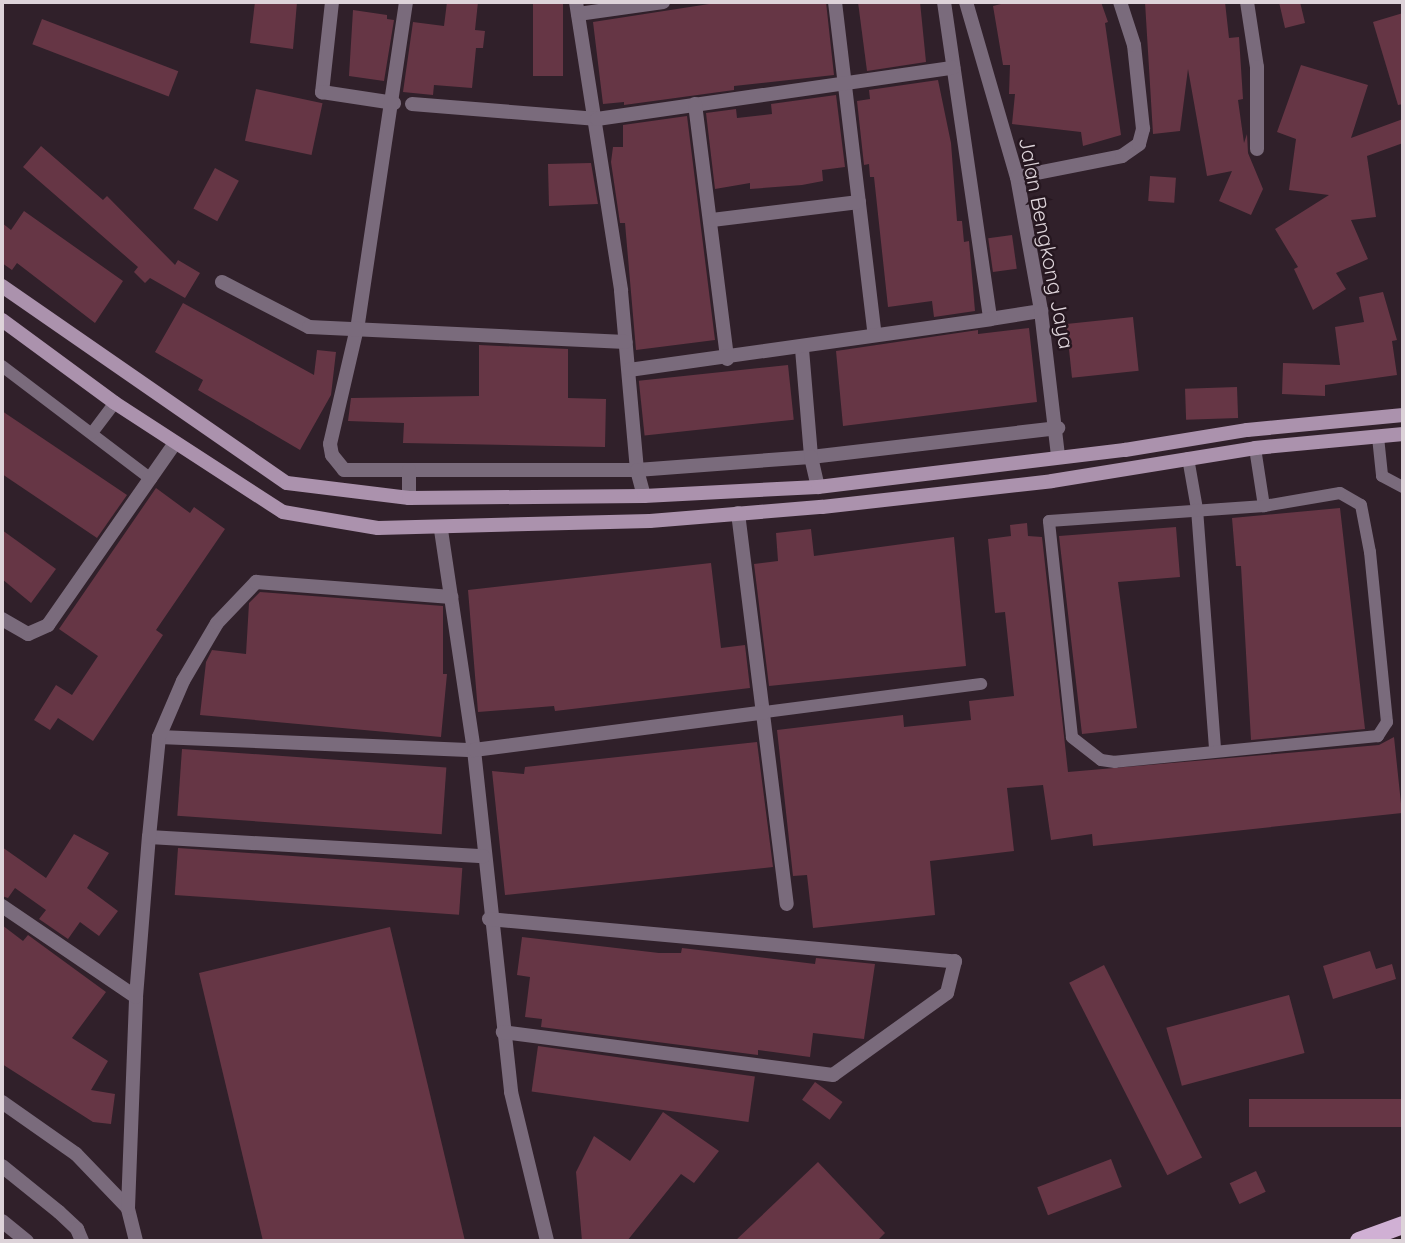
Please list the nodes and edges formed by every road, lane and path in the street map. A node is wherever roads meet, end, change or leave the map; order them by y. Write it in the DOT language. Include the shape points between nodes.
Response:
graph roads {
  1 [pos="332,2"];
  2 [pos="406,2"];
  3 [pos="663,2"];
  4 [pos="835,2"];
  5 [pos="944,2"];
  6 [pos="966,2"];
  7 [pos="1120,2"];
  8 [pos="1247,2"];
  9 [pos="577,8"];
  10 [pos="953,68"];
  11 [pos="845,82"];
  12 [pos="394,103"];
  13 [pos="412,104"];
  14 [pos="695,104"];
  15 [pos="597,119"];
  16 [pos="1257,149"];
  17 [pos="1017,177"];
  18 [pos="859,202"];
  19 [pos="712,220"];
  20 [pos="222,282"];
  21 [pos="2,286"];
  22 [pos="1041,311"];
  23 [pos="990,319"];
  24 [pos="2,320"];
  25 [pos="357,328"];
  26 [pos="875,335"];
  27 [pos="626,342"];
  28 [pos="802,349"];
  29 [pos="727,359"];
  30 [pos="2,366"];
  31 [pos="629,370"];
  32 [pos="115,403"];
  33 [pos="1396,416"];
  34 [pos="1058,428"];
  35 [pos="92,433"];
  36 [pos="1391,436"];
  37 [pos="175,443"];
  38 [pos="1255,448"];
  39 [pos="1058,456"];
  40 [pos="811,457"];
  41 [pos="1188,458"];
  42 [pos="409,470"];
  43 [pos="637,470"];
  44 [pos="151,479"];
  45 [pos="818,487"];
  46 [pos="1403,487"];
  47 [pos="644,496"];
  48 [pos="409,498"];
  49 [pos="1264,506"];
  50 [pos="1197,509"];
  51 [pos="738,513"];
  52 [pos="442,530"];
  53 [pos="451,597"];
  54 [pos="2,619"];
  55 [pos="981,684"];
  56 [pos="765,712"];
  57 [pos="159,737"];
  58 [pos="474,750"];
  59 [pos="1215,750"];
  60 [pos="149,837"];
  61 [pos="484,856"];
  62 [pos="787,904"];
  63 [pos="2,906"];
  64 [pos="489,919"];
  65 [pos="136,997"];
  66 [pos="503,1032"];
  67 [pos="2,1102"];
  68 [pos="2,1166"];
  69 [pos="128,1208"];
  70 [pos="2,1221"];
  71 [pos="1403,1225"];
  72 [pos="27,1241"];
  73 [pos="82,1241"];
  74 [pos="136,1241"];
  75 [pos="547,1241"];
  76 [pos="1359,1241"];
  1 -- 12 [label="street" via="322,92"];
  2 -- 12 [label="street"];
  3 -- 9 [label="street"];
  4 -- 11 [label="street"];
  5 -- 10 [label="street"];
  6 -- 17 [label="street, Jalan Bengkong Jaya"];
  7 -- 17 [label="street" via="1134,45 1143,130 1139,144 1122,156"];
  8 -- 16 [label="street" via="1257,67"];
  9 -- 15 [label="street"];
  10 -- 11 [label="street"];
  10 -- 23 [label="street"];
  11 -- 14 [label="street"];
  11 -- 18 [label="street"];
  12 -- 25 [label="street"];
  13 -- 15 [label="street"];
  14 -- 15 [label="street"];
  14 -- 19 [label="street"];
  15 -- 27 [label="street"];
  17 -- 22 [label="street, Jalan Bengkong Jaya"];
  18 -- 19 [label="street"];
  18 -- 26 [label="street"];
  19 -- 29 [label="street"];
  20 -- 25 [label="street" via="309,327"];
  21 -- 48 [label="main road" via="287,483"];
  22 -- 23 [label="street"];
  22 -- 34 [label="street, Jalan Bengkong Jaya"];
  23 -- 26 [label="street"];
  24 -- 32 [label="main road"];
  25 -- 27 [label="street"];
  25 -- 42 [label="street" via="330,444 332,456 344,470"];
  26 -- 28 [label="street"];
  27 -- 31 [label="street"];
  28 -- 29 [label="street"];
  28 -- 40 [label="street"];
  29 -- 31 [label="street"];
  30 -- 35 [label="lane"];
  31 -- 43 [label="street"];
  32 -- 35 [label="lane"];
  32 -- 37 [label="main road"];
  33 -- 36 [label="main road"];
  33 -- 39 [label="main road"];
  34 -- 39 [label="street, Jalan Bengkong Jaya"];
  34 -- 40 [label="street"];
  35 -- 44 [label="lane"];
  36 -- 38 [label="main road"];
  36 -- 46 [label="lane" via="1382,476"];
  37 -- 44 [label="street"];
  37 -- 52 [label="main road" via="283,512 378,528"];
  38 -- 41 [label="main road"];
  38 -- 49 [label="lane"];
  39 -- 45 [label="main road"];
  40 -- 43 [label="street"];
  40 -- 45 [label="street"];
  41 -- 50 [label="lane"];
  41 -- 51 [label="main road" via="1052,481"];
  42 -- 43 [label="street"];
  42 -- 48 [label="street"];
  43 -- 47 [label="street"];
  44 -- 54 [label="street" via="48,625 28,634"];
  45 -- 47 [label="main road"];
  47 -- 48 [label="main road"];
  49 -- 50 [label="lane"];
  49 -- 59 [label="lane" via="1340,493 1361,505 1387,722 1378,736"];
  50 -- 59 [label="lane"];
  50 -- 59 [label="lane" via="1049,521 1072,737 1101,760 1115,762"];
  51 -- 52 [label="main road"];
  51 -- 56 [label="street"];
  52 -- 53 [label="street"];
  53 -- 57 [label="street" via="256,582 217,623 183,681"];
  53 -- 58 [label="street"];
  55 -- 56 [label="lane"];
  56 -- 58 [label="street"];
  56 -- 62 [label="street"];
  57 -- 58 [label="street"];
  57 -- 60 [label="street"];
  58 -- 61 [label="street"];
  60 -- 61 [label="street"];
  60 -- 65 [label="street"];
  61 -- 64 [label="street"];
  63 -- 65 [label="street"];
  64 -- 66 [label="street"];
  64 -- 66 [label="street" via="956,961 947,993 833,1075"];
  65 -- 69 [label="street"];
  66 -- 75 [label="street" via="511,1092"];
  67 -- 69 [label="street" via="76,1154"];
  68 -- 73 [label="street" via="59,1212 77,1229"];
  69 -- 74 [label="street"];
  70 -- 72 [label="street"];
  71 -- 76 [label="main road"];
}
